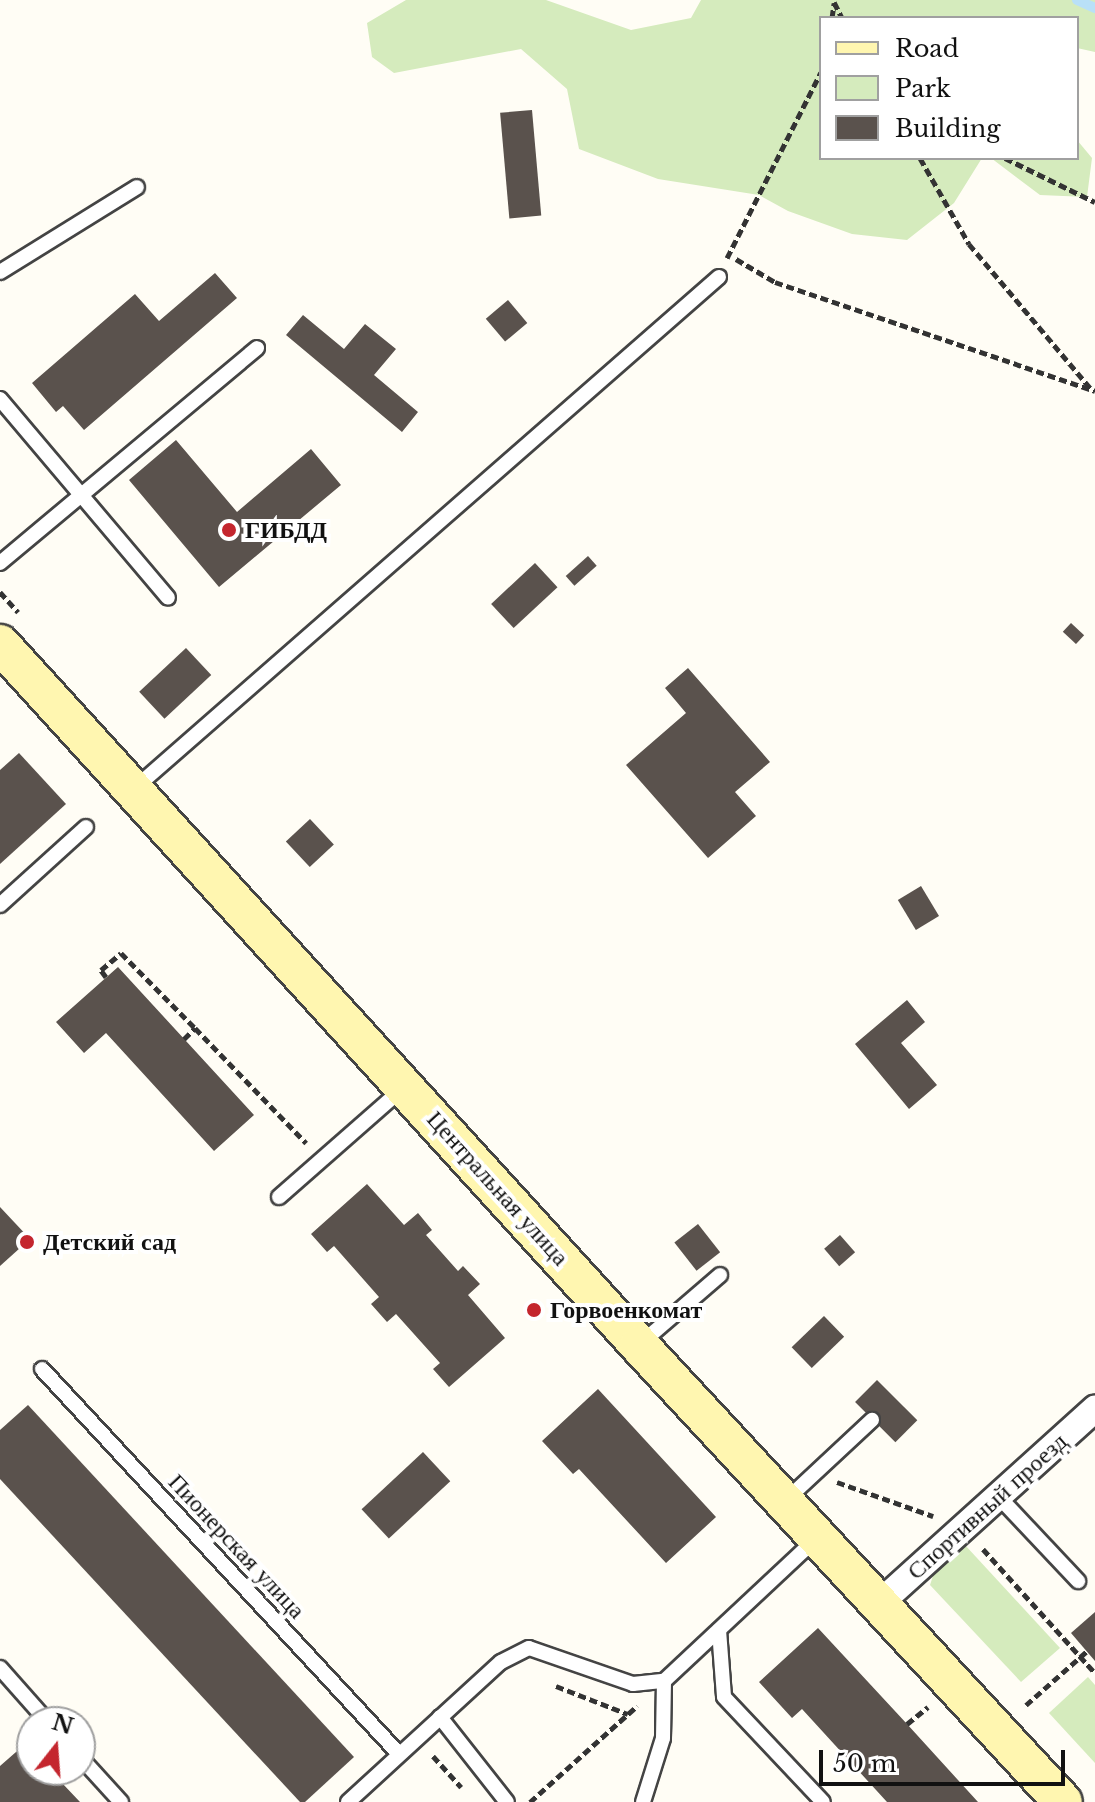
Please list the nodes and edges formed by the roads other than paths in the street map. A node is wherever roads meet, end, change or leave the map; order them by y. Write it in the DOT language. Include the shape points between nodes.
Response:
graph roads {
  1 [pos="137,187"];
  2 [pos="0,272"];
  3 [pos="719,277"];
  4 [pos="257,348"];
  5 [pos="0,399"];
  6 [pos="80,495"];
  7 [pos="0,563"];
  8 [pos="168,598"];
  9 [pos="2,650"];
  10 [pos="132,791"];
  11 [pos="86,827"];
  12 [pos="0,905"];
  13 [pos="405,1085"];
  14 [pos="279,1197"];
  15 [pos="720,1275"];
  16 [pos="639,1345"];
  17 [pos="42,1369"];
  18 [pos="1095,1409"];
  19 [pos="872,1420"];
  20 [pos="998,1496"];
  21 [pos="785,1501"];
  22 [pos="818,1537"];
  23 [pos="1078,1581"];
  24 [pos="880,1603"];
  25 [pos="719,1630"];
  26 [pos="0,1668"];
  27 [pos="664,1681"];
  28 [pos="34,1706"];
  29 [pos="445,1723"];
  30 [pos="399,1754"];
  31 [pos="96,1775"];
  32 [pos="121,1802"];
  33 [pos="348,1802"];
  34 [pos="507,1802"];
  35 [pos="643,1802"];
  36 [pos="823,1802"];
  37 [pos="1063,1802"];
  1 -- 2 [label="lane"];
  3 -- 10 [label="lane"];
  4 -- 6 [label="lane"];
  5 -- 6 [label="lane"];
  6 -- 7 [label="lane"];
  6 -- 8 [label="lane"];
  9 -- 10 [label="main road, Центральная улица"];
  10 -- 13 [label="main road, Центральная улица"];
  11 -- 12 [label="lane"];
  13 -- 14 [label="lane"];
  13 -- 16 [label="main road, Центральная улица"];
  15 -- 16 [label="lane"];
  16 -- 21 [label="main road, Центральная улица"];
  17 -- 30 [label="lane, Пионерская улица"];
  18 -- 20 [label="street, Спортивный проезд"];
  19 -- 21 [label="lane"];
  20 -- 23 [label="lane"];
  20 -- 24 [label="street, Спортивный проезд"];
  21 -- 22 [label="main road, Центральная улица"];
  22 -- 24 [label="main road, Центральная улица"];
  22 -- 25 [label="lane"];
  24 -- 37 [label="main road, Центральная улица"];
  25 -- 27 [label="lane"];
  25 -- 36 [label="lane" via="724,1697"];
  26 -- 28 [label="lane"];
  27 -- 29 [label="lane" via="633,1684 529,1648 501,1662"];
  27 -- 35 [label="lane" via="663,1738"];
  29 -- 30 [label="lane"];
  29 -- 34 [label="lane"];
  30 -- 33 [label="lane"];
  31 -- 32 [label="lane"];
}
